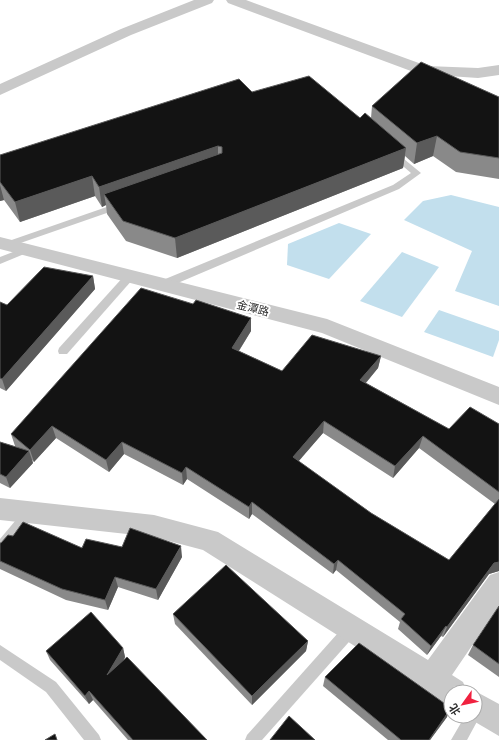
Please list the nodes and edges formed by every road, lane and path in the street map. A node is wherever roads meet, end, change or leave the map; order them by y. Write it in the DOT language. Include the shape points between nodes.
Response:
graph roads {
  1 [pos="206,0"];
  2 [pos="233,0"];
  3 [pos="499,70"];
  4 [pos="424,71"];
  5 [pos="445,79"];
  6 [pos="0,90"];
  7 [pos="387,147"];
  8 [pos="131,201"];
  9 [pos="2,250"];
  10 [pos="129,276"];
  11 [pos="162,285"];
  12 [pos="64,351"];
  13 [pos="499,396"];
  14 [pos="0,509"];
  15 [pos="30,512"];
  16 [pos="0,549"];
  17 [pos="499,584"];
  18 [pos="352,629"];
  19 [pos="0,652"];
  20 [pos="444,684"];
  21 [pos="443,686"];
  22 [pos="471,724"];
  23 [pos="94,740"];
  24 [pos="252,740"];
  25 [pos="458,740"];
  1 -- 6 [label="street" via="126,32"];
  2 -- 4 [label="street"];
  3 -- 4 [label="street" via="478,73"];
  4 -- 5 [label="lane"];
  7 -- 11 [label="lane" via="417,173 396,187"];
  8 -- 9 [label="lane"];
  9 -- 10 [label="street, 金潭路" via="26,250"];
  10 -- 11 [label="street, 金潭路"];
  10 -- 12 [label="lane"];
  11 -- 13 [label="street, 金潭路" via="327,327"];
  14 -- 15 [label="street"];
  15 -- 16 [label="lane"];
  15 -- 18 [label="street" via="154,526 209,540"];
  17 -- 20 [label="street"];
  18 -- 21 [label="street"];
  18 -- 24 [label="lane"];
  19 -- 23 [label="lane" via="51,687"];
  22 -- 25 [label="lane"];
}
